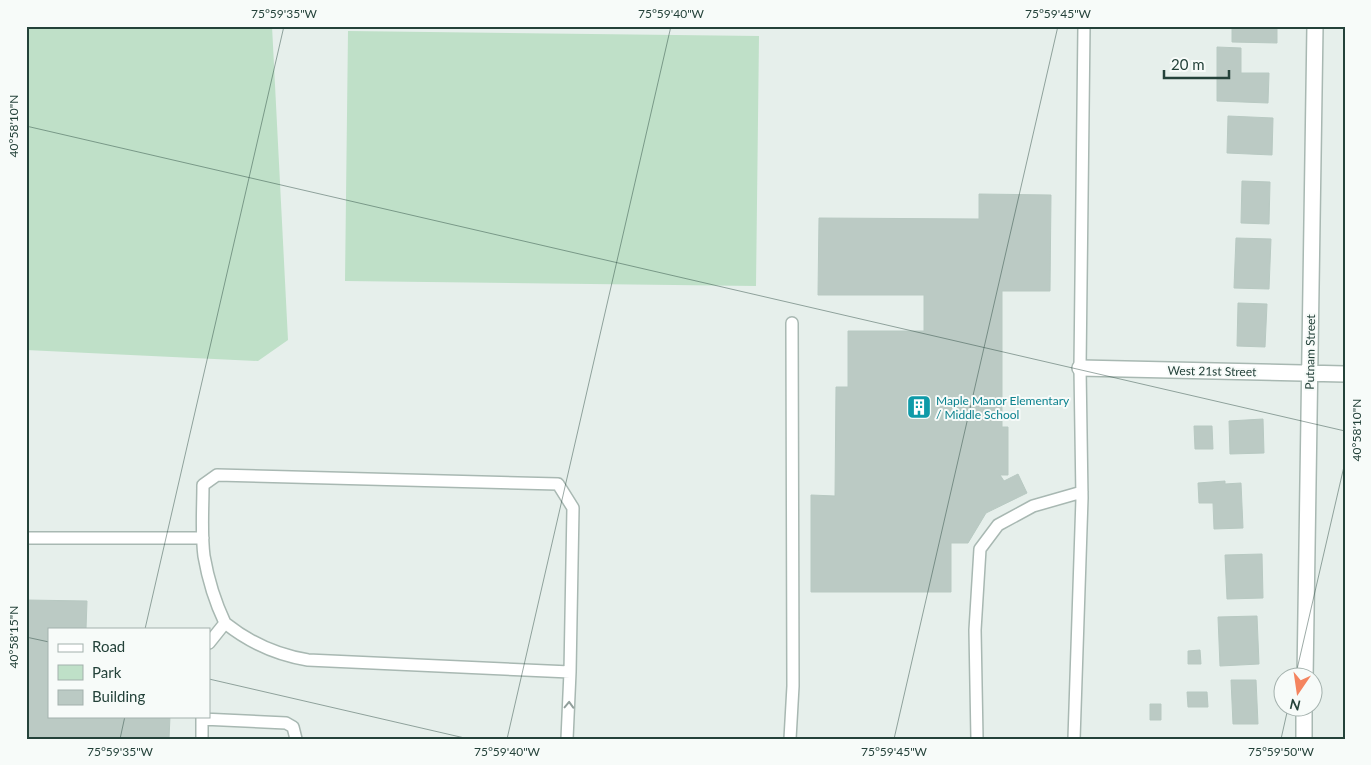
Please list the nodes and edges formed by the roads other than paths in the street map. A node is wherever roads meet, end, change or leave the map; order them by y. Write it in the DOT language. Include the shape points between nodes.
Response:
graph roads {
  1 [pos="1084,26"];
  2 [pos="1315,26"];
  3 [pos="792,323"];
  4 [pos="1080,368"];
  5 [pos="1309,373"];
  6 [pos="1345,374"];
  7 [pos="1082,492"];
  8 [pos="26,538"];
  9 [pos="203,538"];
  10 [pos="225,623"];
  11 [pos="210,642"];
  12 [pos="1305,668"];
  13 [pos="570,672"];
  14 [pos="202,718"];
  15 [pos="1304,718"];
  16 [pos="202,739"];
  17 [pos="296,739"];
  18 [pos="567,739"];
  19 [pos="790,739"];
  20 [pos="977,739"];
  21 [pos="1074,739"];
  22 [pos="1304,739"];
  1 -- 4 [label="lane"];
  2 -- 5 [label="street, Putnam Street"];
  3 -- 19 [label="lane" via="793,659"];
  4 -- 5 [label="street, West 21st Street"];
  4 -- 7 [label="lane"];
  5 -- 6 [label="street, West 21st Street"];
  5 -- 12 [label="street, Putnam Street"];
  7 -- 20 [label="lane" via="1032,506 998,525 980,549 975,630"];
  7 -- 21 [label="lane"];
  8 -- 9 [label="lane"];
  9 -- 10 [label="lane" via="204,557 216,603"];
  9 -- 13 [label="lane" via="203,485 217,475 558,484 572,508"];
  10 -- 11 [label="lane"];
  10 -- 13 [label="lane" via="256,644 286,656 308,660"];
  18 -- 13 [label="lane, one-way"];
  14 -- 16 [label="lane"];
  14 -- 17 [label="lane" via="286,722 293,728"];
  15 -- 22 [label="street"];
}
